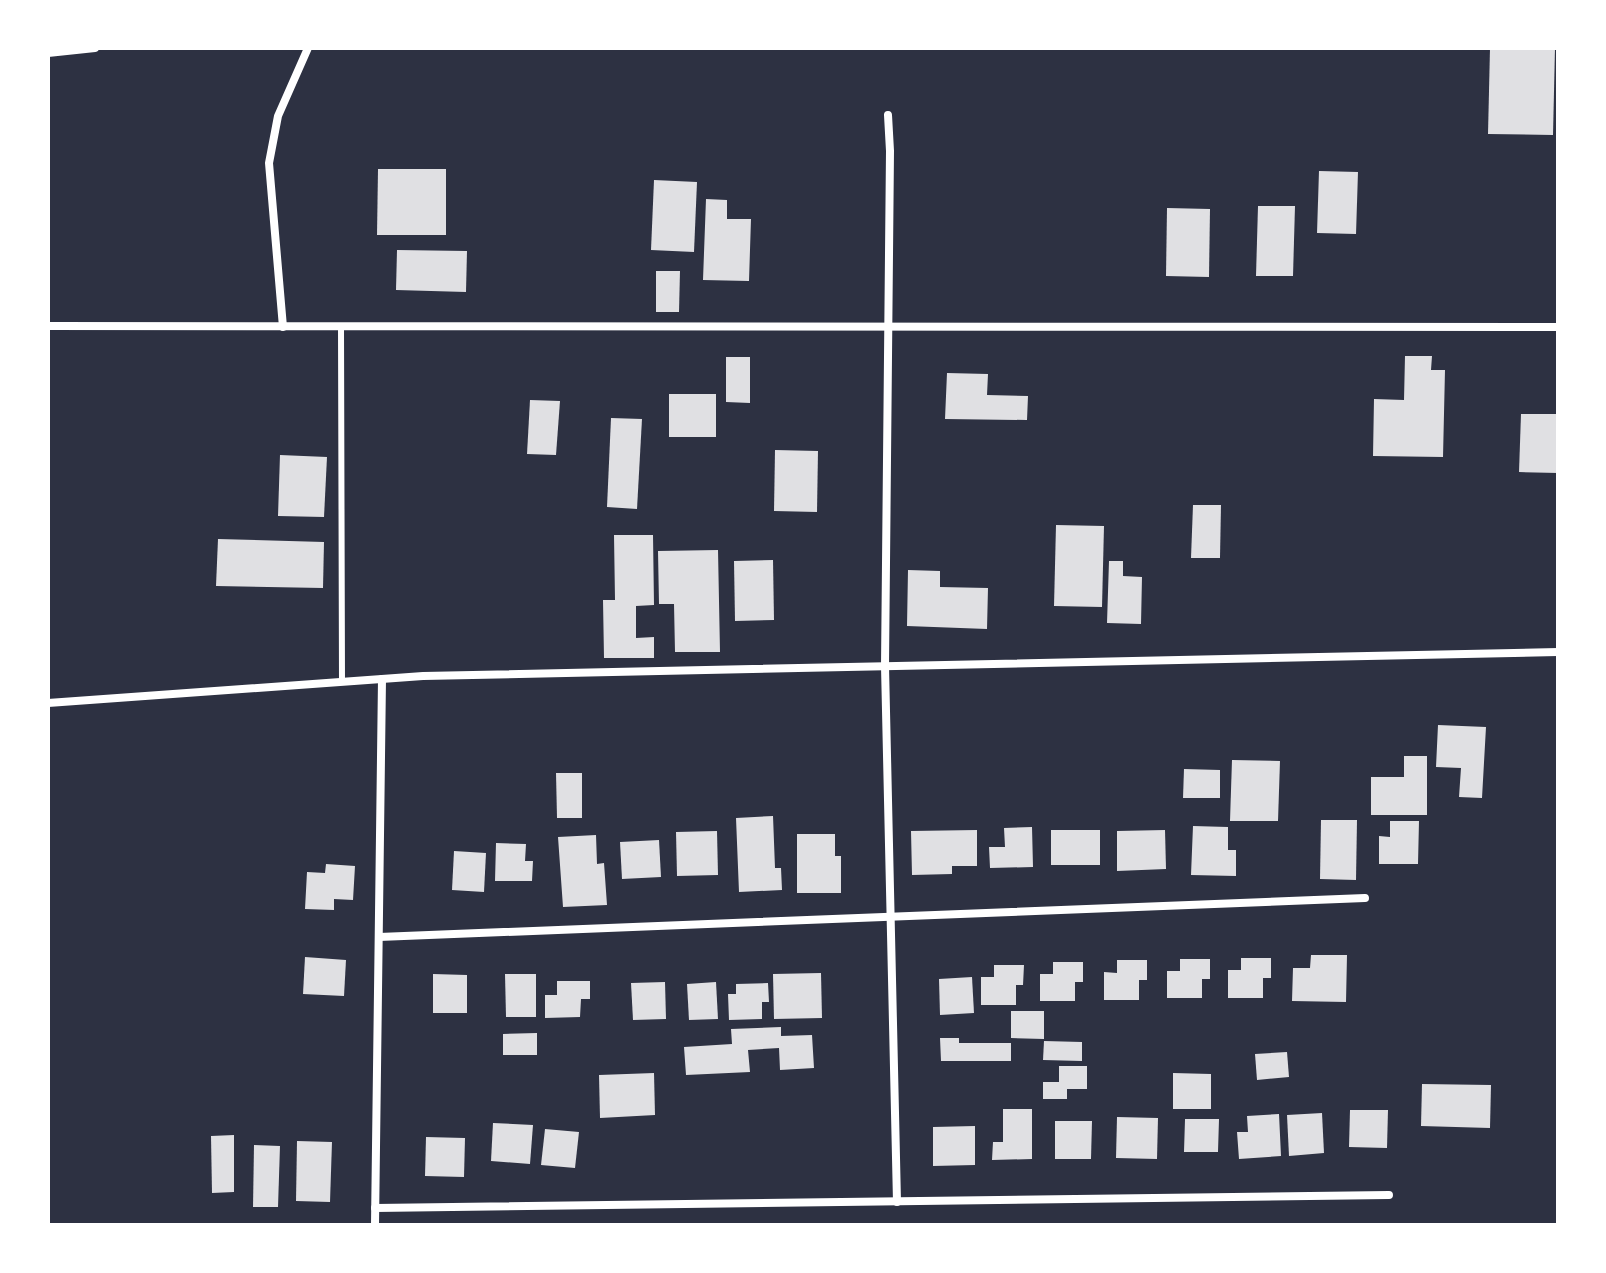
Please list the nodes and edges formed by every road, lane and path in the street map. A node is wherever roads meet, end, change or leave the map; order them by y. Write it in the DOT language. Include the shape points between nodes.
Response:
graph roads {
  1 [pos="95,48"];
  2 [pos="308,48"];
  3 [pos="48,53"];
  4 [pos="888,115"];
  5 [pos="48,326"];
  6 [pos="889,326"];
  7 [pos="283,327"];
  8 [pos="341,327"];
  9 [pos="1558,327"];
  10 [pos="1558,652"];
  11 [pos="885,666"];
  12 [pos="382,679"];
  13 [pos="342,682"];
  14 [pos="48,703"];
  15 [pos="1365,898"];
  16 [pos="891,917"];
  17 [pos="379,937"];
  18 [pos="1389,1195"];
  19 [pos="897,1202"];
  20 [pos="375,1208"];
  21 [pos="375,1225"];
  1 -- 3 [label="street"];
  2 -- 7 [label="street" via="278,116 269,163"];
  4 -- 6 [label="street"];
  5 -- 7 [label="street"];
  6 -- 8 [label="street"];
  6 -- 9 [label="street"];
  6 -- 11 [label="street"];
  7 -- 8 [label="street"];
  8 -- 13 [label="lane"];
  10 -- 11 [label="street"];
  11 -- 12 [label="street"];
  11 -- 16 [label="street"];
  12 -- 13 [label="street"];
  12 -- 17 [label="street"];
  13 -- 14 [label="street"];
  15 -- 16 [label="street"];
  16 -- 17 [label="street"];
  16 -- 19 [label="street"];
  17 -- 20 [label="street"];
  18 -- 19 [label="street"];
  19 -- 20 [label="street"];
  20 -- 21 [label="street"];
}
